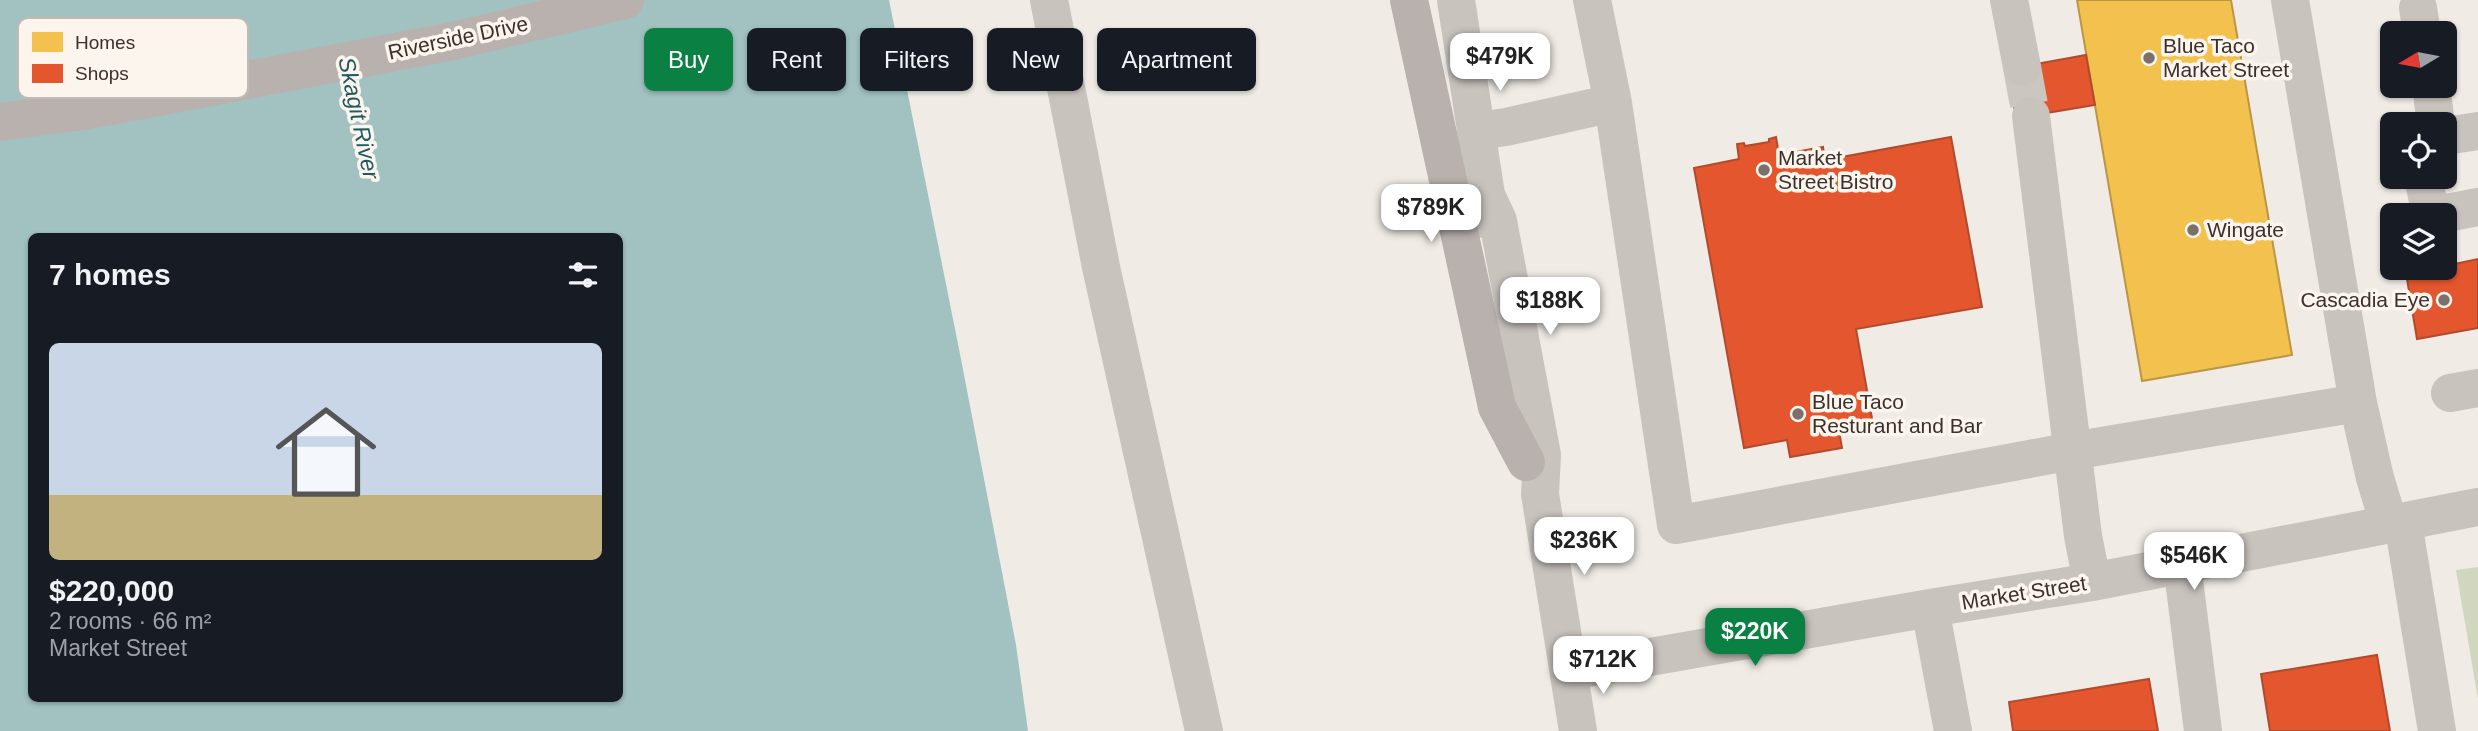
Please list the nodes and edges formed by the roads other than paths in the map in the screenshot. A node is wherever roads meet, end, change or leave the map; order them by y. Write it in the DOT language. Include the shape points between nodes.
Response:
graph roads {
  1 [pos="625,0"];
  2 [pos="1049,0"];
  3 [pos="1409,0"];
  4 [pos="1456,0"];
  5 [pos="1592,0"];
  6 [pos="2009,0"];
  7 [pos="2290,0"];
  8 [pos="2022,67"];
  9 [pos="248,78"];
  10 [pos="149,98"];
  11 [pos="1613,103"];
  12 [pos="2031,116"];
  13 [pos="0,122"];
  14 [pos="1476,131"];
  15 [pos="2478,131"];
  16 [pos="2457,134"];
  17 [pos="2478,207"];
  18 [pos="2457,211"];
  19 [pos="2358,403"];
  20 [pos="2072,451"];
  21 [pos="1533,478"];
  22 [pos="2478,507"];
  23 [pos="2396,523"];
  24 [pos="2182,564"];
  25 [pos="2092,582"];
  26 [pos="1930,608"];
  27 [pos="1570,671"];
  28 [pos="1204,731"];
  29 [pos="1578,731"];
  30 [pos="1953,731"];
  31 [pos="2203,731"];
  32 [pos="2437,731"];
  1 -- 9 [label="main road, Riverside Drive" via="453,41"];
  2 -- 28 [label="street" via="1101,267"];
  3 -- 21 [label="main road" via="1497,407"];
  4 -- 14 [label="street"];
  5 -- 11 [label="street"];
  6 -- 8 [label="street"];
  7 -- 19 [label="street"];
  10 -- 13 [label="main road, Riverside Drive"];
  11 -- 14 [label="street"];
  11 -- 20 [label="street" via="1676,525"];
  12 -- 20 [label="street"];
  14 -- 21 [label="street" via="1486,195 1482,225"];
  15 -- 16 [label="street"];
  17 -- 18 [label="street"];
  19 -- 20 [label="street"];
  19 -- 23 [label="street" via="2375,478"];
  20 -- 25 [label="street"];
  21 -- 27 [label="street"];
  22 -- 23 [label="street, Market Street"];
  23 -- 24 [label="street, Market Street"];
  23 -- 32 [label="street"];
  24 -- 25 [label="street, Market Street"];
  24 -- 31 [label="street"];
  25 -- 26 [label="street, Market Street"];
  26 -- 27 [label="street, Market Street"];
  26 -- 30 [label="street"];
  27 -- 29 [label="street"];
}
